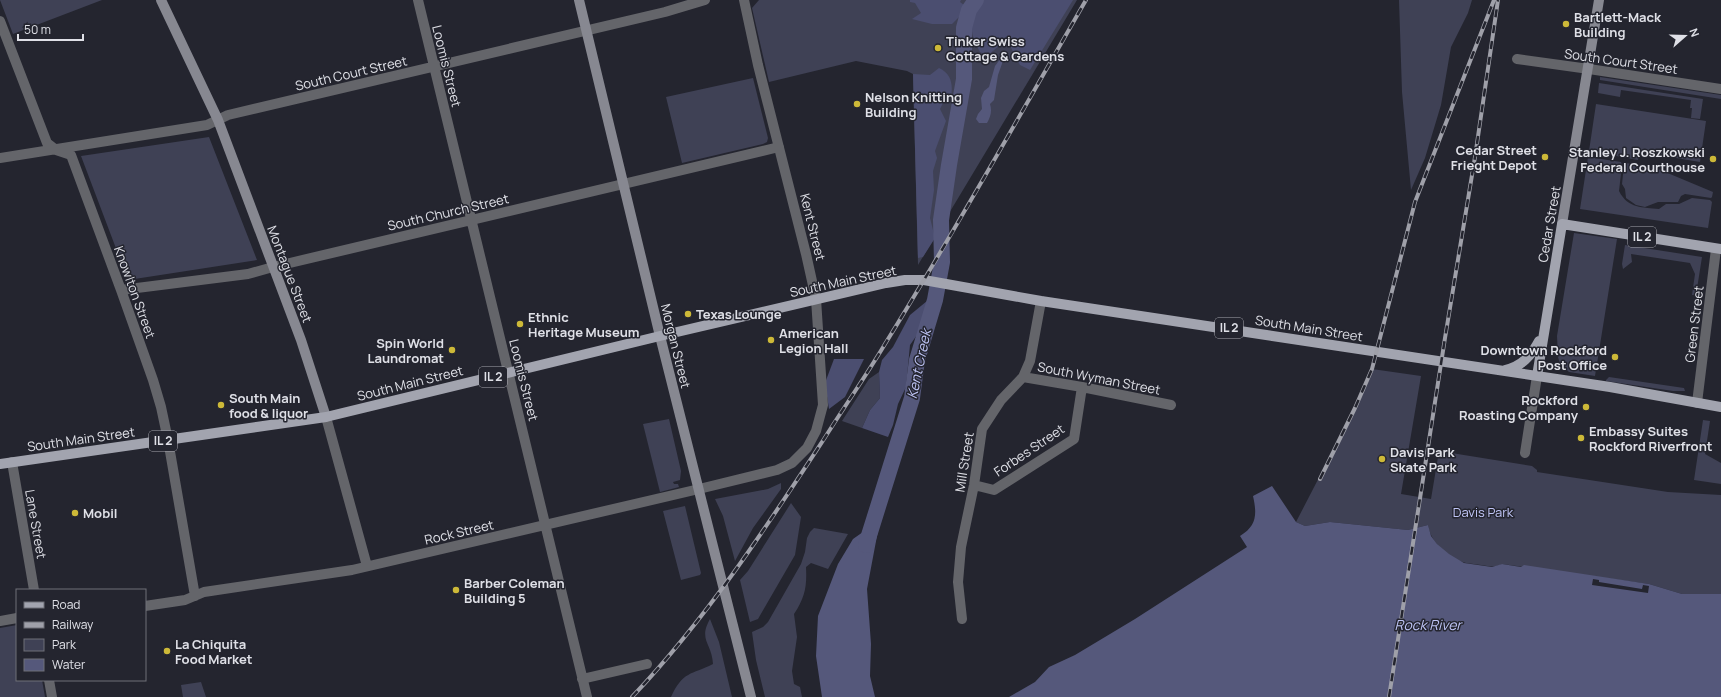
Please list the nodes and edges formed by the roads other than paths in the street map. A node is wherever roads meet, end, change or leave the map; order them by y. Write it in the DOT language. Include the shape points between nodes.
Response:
graph roads {
  1 [pos="161,0"];
  2 [pos="418,0"];
  3 [pos="579,0"];
  4 [pos="705,0"];
  5 [pos="744,0"];
  6 [pos="1599,0"];
  7 [pos="0,22"];
  8 [pos="586,30"];
  9 [pos="1517,59"];
  10 [pos="434,67"];
  11 [pos="1589,69"];
  12 [pos="1721,89"];
  13 [pos="218,120"];
  14 [pos="779,147"];
  15 [pos="56,150"];
  16 [pos="0,158"];
  17 [pos="623,183"];
  18 [pos="472,220"];
  19 [pos="1562,224"];
  20 [pos="1719,249"];
  21 [pos="273,266"];
  22 [pos="121,290"];
  23 [pos="816,299"];
  24 [pos="1041,301"];
  25 [pos="1544,332"];
  26 [pos="660,336"];
  27 [pos="1503,371"];
  28 [pos="509,373"];
  29 [pos="1537,376"];
  30 [pos="1022,377"];
  31 [pos="1082,387"];
  32 [pos="1697,403"];
  33 [pos="1171,405"];
  34 [pos="1721,407"];
  35 [pos="326,417"];
  36 [pos="168,440"];
  37 [pos="1525,453"];
  38 [pos="12,462"];
  39 [pos="0,464"];
  40 [pos="777,470"];
  41 [pos="974,485"];
  42 [pos="699,489"];
  43 [pos="545,525"];
  44 [pos="367,566"];
  45 [pos="34,589"];
  46 [pos="194,596"];
  47 [pos="146,606"];
  48 [pos="16,618"];
  49 [pos="962,618"];
  50 [pos="0,621"];
  51 [pos="646,664"];
  52 [pos="582,679"];
  53 [pos="50,681"];
  54 [pos="52,697"];
  55 [pos="587,697"];
  56 [pos="751,697"];
  1 -- 13 [label="main road, Montague Street"];
  2 -- 10 [label="street, Loomis Street"];
  3 -- 8 [label="main road, Morgan Street"];
  4 -- 8 [label="street, South Court Street"];
  5 -- 14 [label="street, Kent Street"];
  6 -- 11 [label="main road, Cedar Street"];
  7 -- 15 [label="street, Knowlton Street" via="47,143"];
  8 -- 10 [label="street, South Court Street"];
  8 -- 17 [label="main road, Morgan Street"];
  9 -- 11 [label="street, South Court Street"];
  10 -- 13 [label="street, South Court Street" via="228,115"];
  10 -- 18 [label="street, Loomis Street"];
  11 -- 12 [label="street, South Court Street"];
  11 -- 19 [label="main road, Cedar Street"];
  13 -- 15 [label="street, South Court Street" via="207,125"];
  13 -- 21 [label="main road, Montague Street"];
  14 -- 17 [label="street, South Church Street"];
  14 -- 23 [label="street, Kent Street"];
  15 -- 16 [label="street, South Court Street"];
  15 -- 22 [label="street, Knowlton Street" via="71,155"];
  17 -- 18 [label="street, South Church Street"];
  17 -- 26 [label="main road, Morgan Street"];
  18 -- 21 [label="street, South Church Street"];
  18 -- 28 [label="street, Loomis Street"];
  19 -- 20 [label="main road, IL 2"];
  19 -- 25 [label="main road, Cedar Street"];
  20 -- 32 [label="street, Green Street"];
  21 -- 22 [label="street, South Church Street" via="248,274"];
  21 -- 35 [label="main road, Montague Street"];
  22 -- 36 [label="street, Knowlton Street" via="153,380"];
  23 -- 24 [label="main road, South Main Street / IL 2" via="905,280 928,281"];
  23 -- 26 [label="main road, South Main Street / IL 2"];
  23 -- 40 [label="street, Kent Street" via="824,405 816,431 807,448 792,463"];
  24 -- 27 [label="main road, South Main Street / IL 2"];
  24 -- 30 [label="street, Mill Street" via="1030,361"];
  25 -- 27 [label="main road" via="1534,352 1527,359 1520,365"];
  25 -- 29 [label="main road, Cedar Street"];
  26 -- 28 [label="main road, South Main Street / IL 2"];
  26 -- 42 [label="main road, Morgan Street"];
  27 -- 29 [label="main road, South Main Street / IL 2"];
  28 -- 35 [label="main road, South Main Street / IL 2"];
  28 -- 43 [label="street, Loomis Street"];
  29 -- 32 [label="main road, South Main Street / IL 2" via="1610,386"];
  29 -- 37 [label="street, Cedar Street"];
  30 -- 31 [label="street, South Wyman Street"];
  30 -- 41 [label="street, Mill Street" via="1001,400 982,429"];
  31 -- 33 [label="street, South Wyman Street"];
  31 -- 41 [label="street, Forbes Street" via="1074,438 994,490"];
  32 -- 34 [label="main road, South Main Street / IL 2"];
  35 -- 36 [label="main road, South Main Street / IL 2"];
  35 -- 44 [label="street, Montague Street"];
  36 -- 38 [label="main road, South Main Street / IL 2"];
  36 -- 46 [label="street, Knowlton Street"];
  38 -- 39 [label="main road, South Main Street / IL 2"];
  38 -- 45 [label="street, Lane Street"];
  40 -- 42 [label="street, Rock Street"];
  41 -- 49 [label="street, Mill Street" via="961,546 958,582"];
  42 -- 43 [label="street, Rock Street"];
  42 -- 56 [label="main road, Morgan Street"];
  43 -- 44 [label="street, Rock Street"];
  43 -- 52 [label="street, Loomis Street"];
  44 -- 46 [label="street, Rock Street" via="204,592"];
  46 -- 47 [label="street, Rock Street" via="185,600"];
  48 -- 50 [label="street"];
  51 -- 52 [label="street"];
  52 -- 55 [label="street, Loomis Street"];
  53 -- 54 [label="street"];
}
